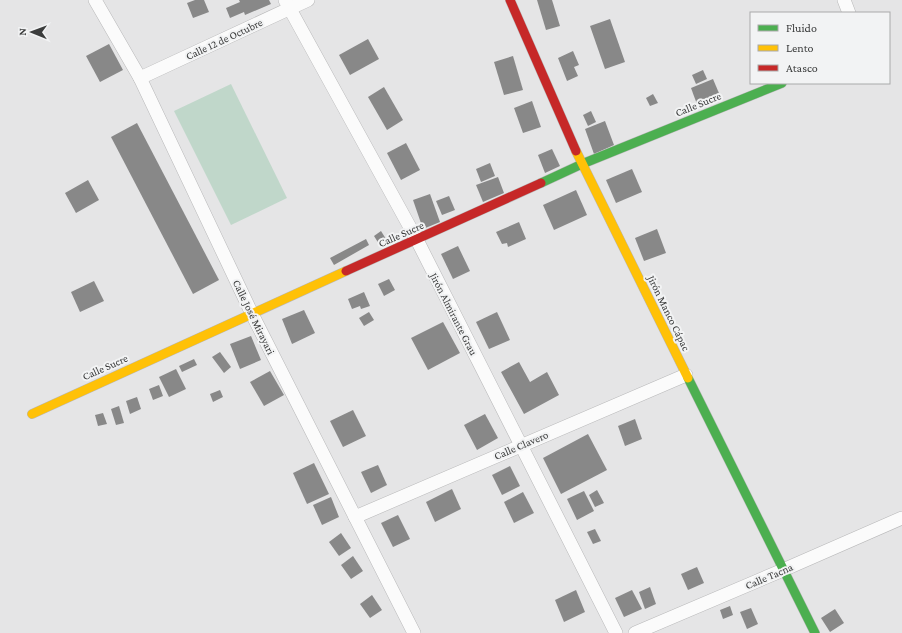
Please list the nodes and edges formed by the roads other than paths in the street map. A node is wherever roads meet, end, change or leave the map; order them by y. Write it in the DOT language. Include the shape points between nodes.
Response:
graph roads {
  1 [pos="95,0"];
  2 [pos="308,0"];
  3 [pos="510,0"];
  4 [pos="844,0"];
  5 [pos="287,4"];
  6 [pos="849,12"];
  7 [pos="140,78"];
  8 [pos="780,84"];
  9 [pos="582,164"];
  10 [pos="416,240"];
  11 [pos="252,314"];
  12 [pos="686,375"];
  13 [pos="32,414"];
  14 [pos="521,445"];
  15 [pos="355,517"];
  16 [pos="902,518"];
  17 [pos="783,570"];
  18 [pos="414,633"];
  19 [pos="616,633"];
  20 [pos="635,633"];
  21 [pos="815,633"];
  1 -- 7 [label="street, Calle José Mirayari"];
  2 -- 5 [label="street, Calle 12 de Octubre"];
  3 -- 9 [label="street, Jirón Manco Cápac"];
  4 -- 6 [label="street"];
  5 -- 7 [label="street, Calle 12 de Octubre"];
  5 -- 10 [label="street, Jirón Almirante Grau"];
  7 -- 11 [label="street, Calle José Mirayari"];
  8 -- 9 [label="street, Calle Sucre"];
  9 -- 10 [label="street, Calle Sucre"];
  9 -- 12 [label="street, Jirón Manco Cápac"];
  10 -- 11 [label="street, Calle Sucre"];
  10 -- 14 [label="street, Jirón Almirante Grau"];
  11 -- 13 [label="street, Calle Sucre"];
  11 -- 15 [label="street, Calle José Mirayari"];
  12 -- 14 [label="street, Calle Clavero"];
  12 -- 17 [label="street, Jirón Manco Cápac"];
  14 -- 15 [label="street, Calle Clavero"];
  14 -- 19 [label="street, Jirón Almirante Grau"];
  15 -- 18 [label="street, Calle José Mirayari"];
  16 -- 17 [label="street, Calle Tacna"];
  17 -- 20 [label="street, Calle Tacna"];
  17 -- 21 [label="street, Jirón Manco Cápac"];
}
